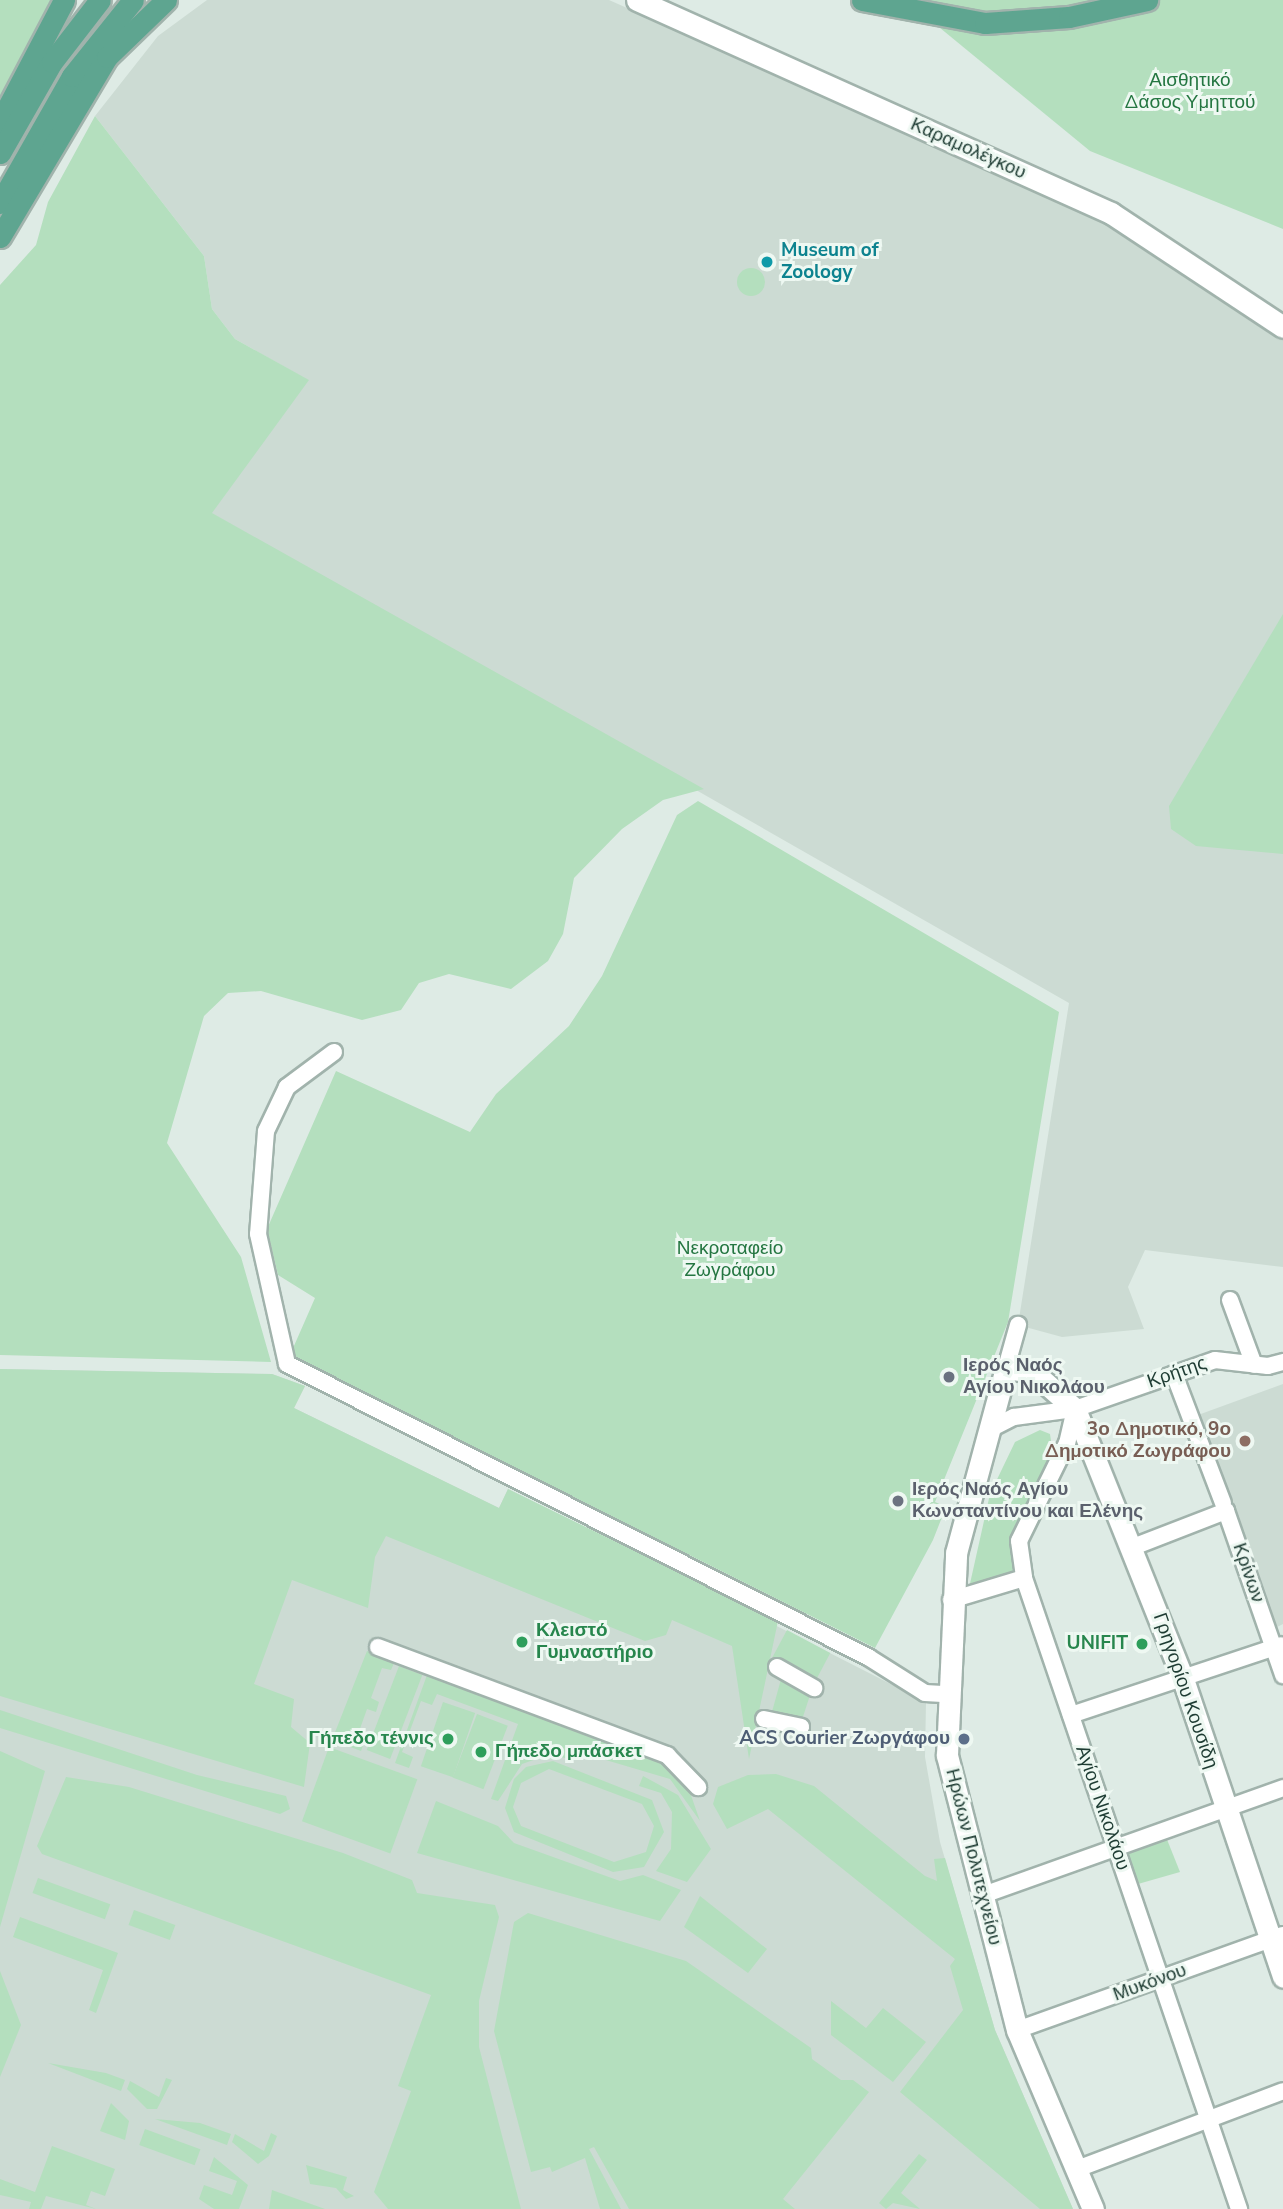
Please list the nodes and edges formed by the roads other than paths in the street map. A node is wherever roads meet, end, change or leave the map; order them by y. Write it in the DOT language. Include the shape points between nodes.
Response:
graph roads {
  1 [pos="64,0"];
  2 [pos="100,0"];
  3 [pos="133,0"];
  4 [pos="166,0"];
  5 [pos="637,0"];
  6 [pos="862,0"];
  7 [pos="1147,0"];
  8 [pos="0,122"];
  9 [pos="0,153"];
  10 [pos="0,203"];
  11 [pos="0,237"];
  12 [pos="1283,327"];
  13 [pos="334,1052"];
  14 [pos="1230,1300"];
  15 [pos="1018,1325"];
  16 [pos="1283,1362"];
  17 [pos="1254,1365"];
  18 [pos="1006,1368"];
  19 [pos="1174,1374"];
  20 [pos="1074,1409"];
  21 [pos="988,1430"];
  22 [pos="1225,1507"];
  23 [pos="1133,1547"];
  24 [pos="1024,1578"];
  25 [pos="951,1600"];
  26 [pos="1278,1646"];
  27 [pos="378,1647"];
  28 [pos="777,1667"];
  29 [pos="1283,1675"];
  30 [pos="1183,1679"];
  31 [pos="814,1688"];
  32 [pos="947,1694"];
  33 [pos="1071,1715"];
  34 [pos="764,1719"];
  35 [pos="801,1727"];
  36 [pos="698,1787"];
  37 [pos="1283,1788"];
  38 [pos="1226,1808"];
  39 [pos="1116,1849"];
  40 [pos="983,1895"];
  41 [pos="1277,1937"];
  42 [pos="1283,1977"];
  43 [pos="1160,1980"];
  44 [pos="1017,2030"];
  45 [pos="1283,2091"];
  46 [pos="1208,2119"];
  47 [pos="1077,2169"];
  48 [pos="1093,2209"];
  49 [pos="1239,2209"];
  1 -- 8 [label="main road"];
  2 -- 9 [label="main road" via="64,43"];
  3 -- 10 [label="main road" via="72,76"];
  4 -- 11 [label="main road" via="107,57"];
  5 -- 12 [label="street, Καραμολέγκου" via="1111,213"];
  6 -- 7 [label="main road" via="985,23 1069,17"];
  13 -- 32 [label="street" via="287,1087 266,1131 258,1234 287,1364 868,1657 925,1693"];
  14 -- 17 [label="street"];
  15 -- 18 [label="street"];
  16 -- 17 [label="street, Κρήτης"];
  17 -- 19 [label="street, Κρήτης" via="1215,1360"];
  18 -- 20 [label="street, Γρηγορίου Κουσίδη" via="1033,1372"];
  18 -- 21 [label="street, Ηρώων Πολυτεχνείου"];
  19 -- 20 [label="street, Κρήτης"];
  19 -- 22 [label="street, Κρίνων"];
  20 -- 21 [label="street" via="1014,1417"];
  20 -- 23 [label="street, Γρηγορίου Κουσίδη"];
  20 -- 24 [label="street, Αγίου Νικολάου" via="1067,1443 1019,1541"];
  21 -- 25 [label="street, Ηρώων Πολυτεχνείου" via="965,1506"];
  22 -- 23 [label="street"];
  22 -- 26 [label="street, Κρίνων"];
  23 -- 30 [label="street, Γρηγορίου Κουσίδη"];
  24 -- 25 [label="street"];
  24 -- 33 [label="street, Αγίου Νικολάου"];
  25 -- 32 [label="street, Ηρώων Πολυτεχνείου"];
  26 -- 29 [label="street, Κρίνων"];
  26 -- 30 [label="street"];
  27 -- 36 [label="street" via="667,1755"];
  28 -- 31 [label="street"];
  30 -- 33 [label="street"];
  30 -- 38 [label="street, Γρηγορίου Κουσίδη"];
  32 -- 40 [label="street, Ηρώων Πολυτεχνείου" via="947,1755"];
  33 -- 39 [label="street, Αγίου Νικολάου"];
  34 -- 35 [label="street"];
  37 -- 38 [label="street"];
  38 -- 39 [label="street"];
  38 -- 41 [label="street, Γρηγορίου Κουσίδη"];
  39 -- 40 [label="street"];
  39 -- 43 [label="street, Αγίου Νικολάου"];
  40 -- 44 [label="street, Ηρώων Πολυτεχνείου"];
  41 -- 42 [label="street, Γρηγορίου Κουσίδη"];
  41 -- 43 [label="street, Μυκόνου"];
  43 -- 44 [label="street, Μυκόνου"];
  43 -- 46 [label="street, Αγίου Νικολάου"];
  44 -- 47 [label="street, Ηρώων Πολυτεχνείου"];
  45 -- 46 [label="street"];
  46 -- 47 [label="street"];
  46 -- 49 [label="street, Αγίου Νικολάου"];
  47 -- 48 [label="street, Ηρώων Πολυτεχνείου"];
}
